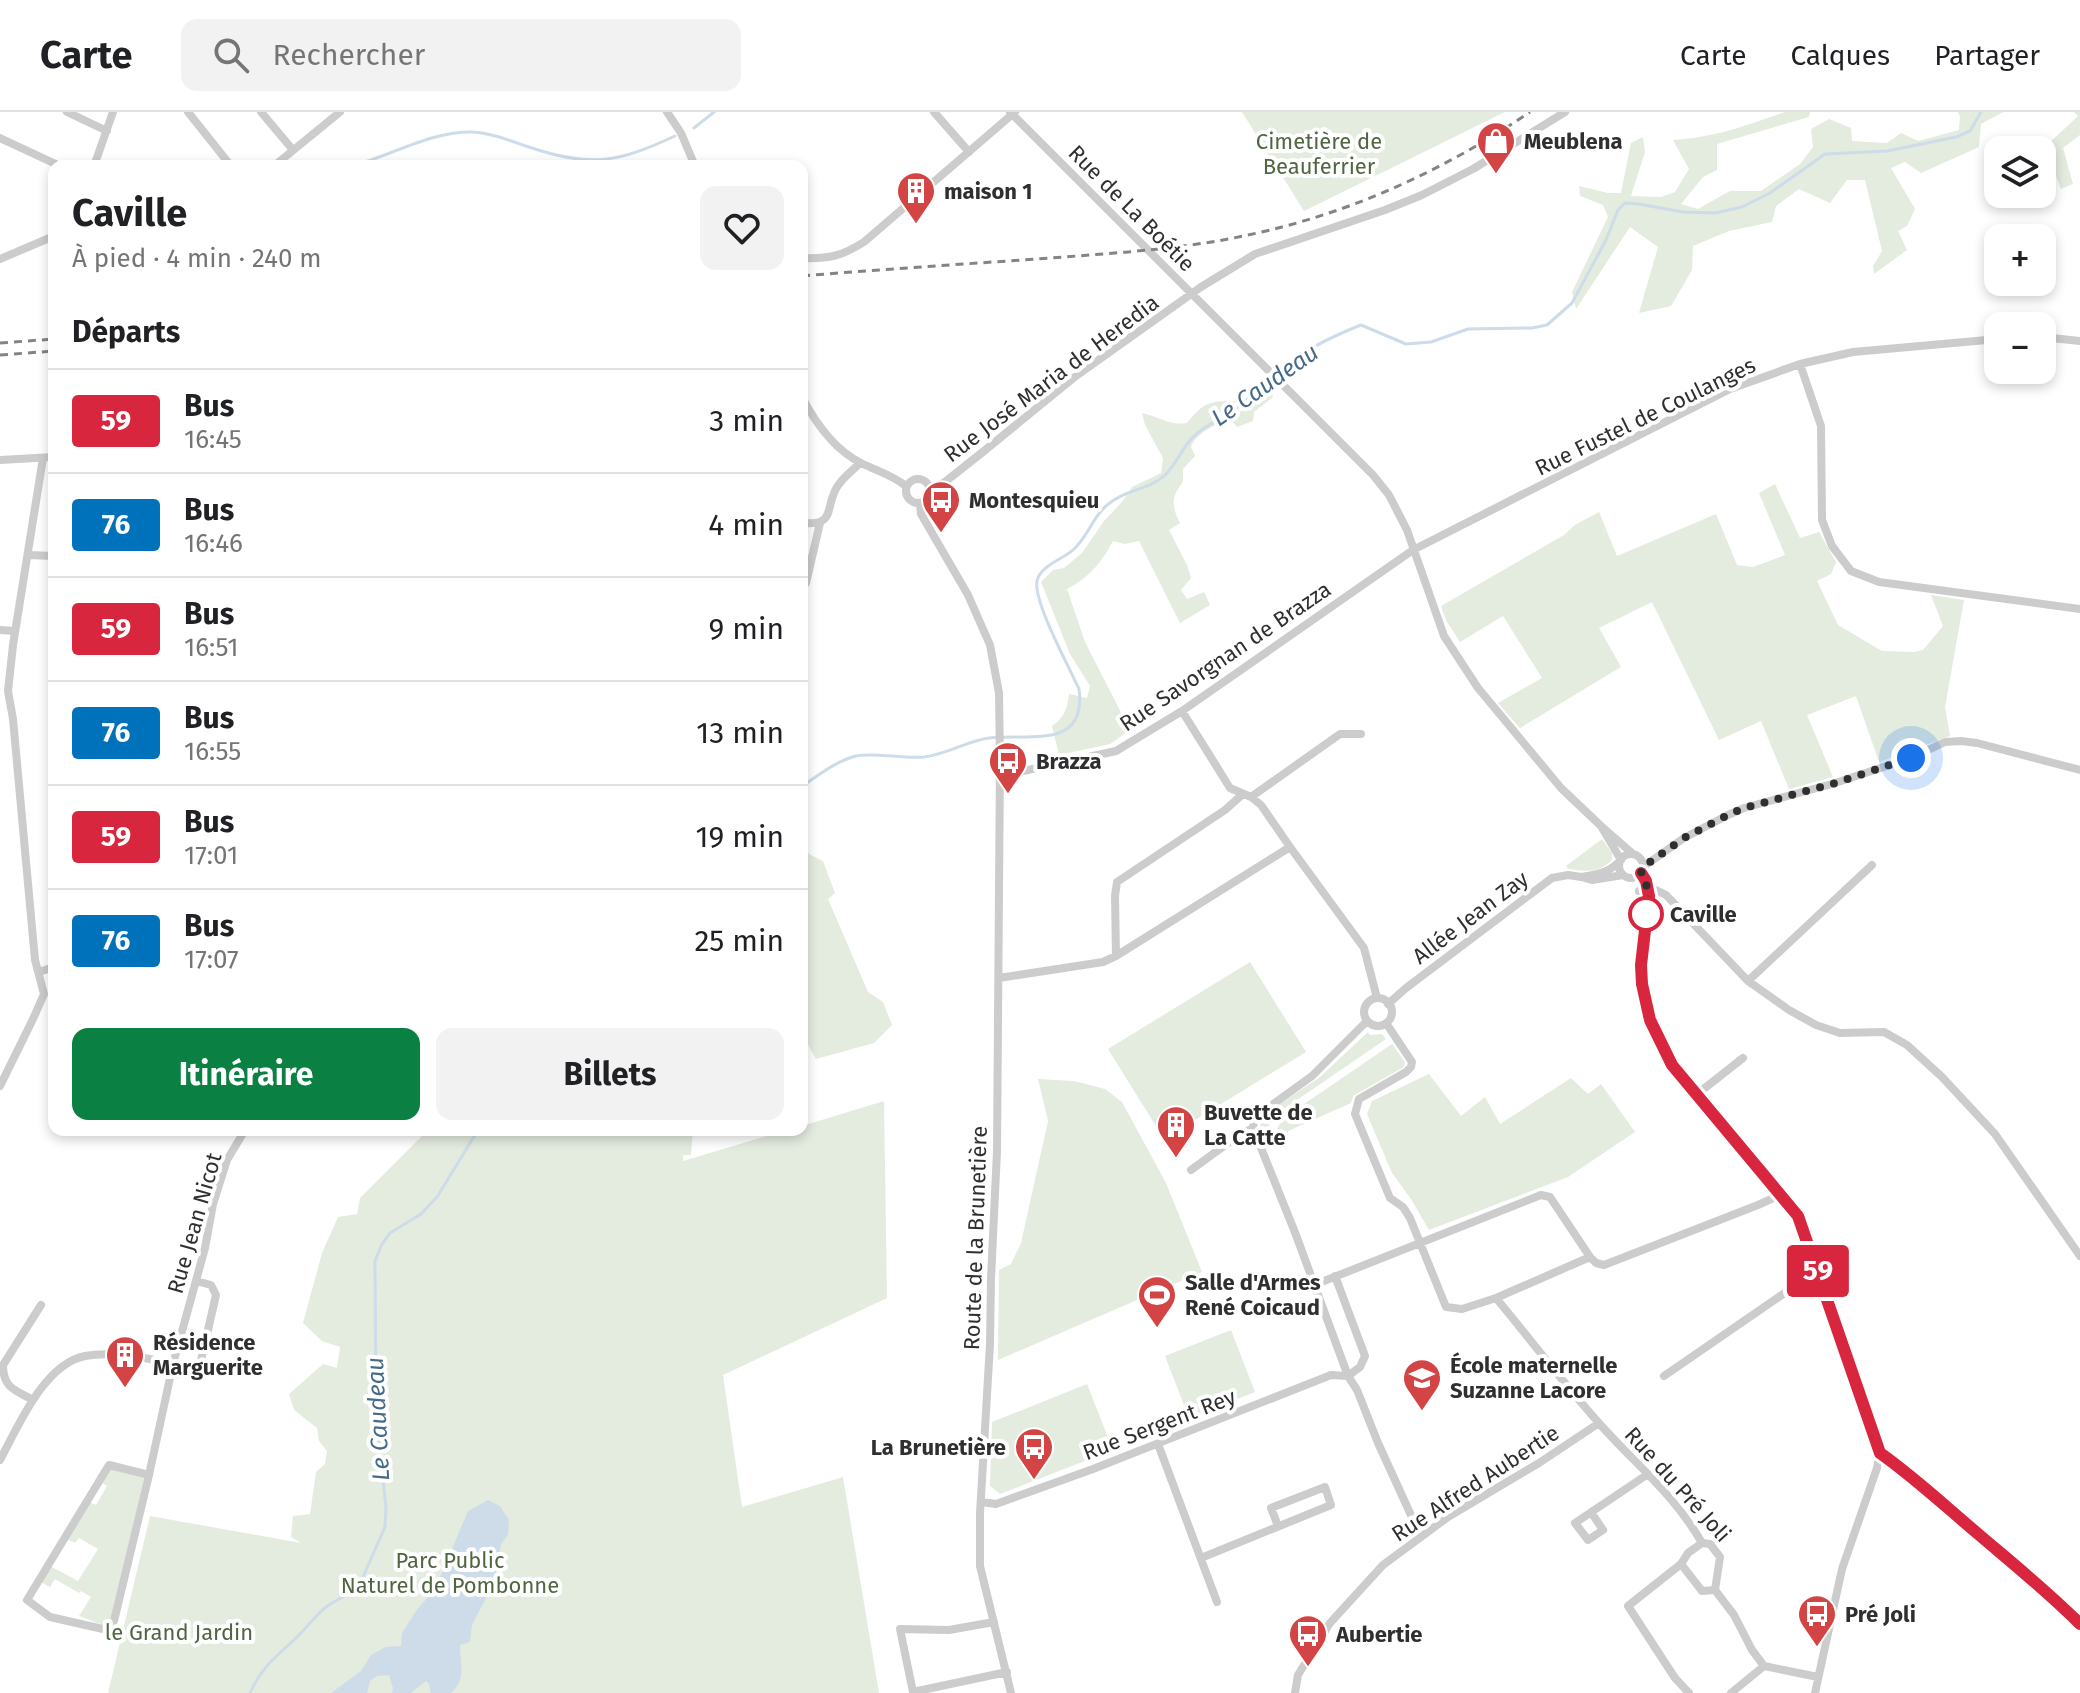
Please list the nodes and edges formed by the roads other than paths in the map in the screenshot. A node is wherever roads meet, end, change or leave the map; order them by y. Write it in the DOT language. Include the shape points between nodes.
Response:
graph roads {
  1 [pos="67,112"];
  2 [pos="113,112"];
  3 [pos="188,112"];
  4 [pos="261,112"];
  5 [pos="340,112"];
  6 [pos="667,112"];
  7 [pos="934,112"];
  8 [pos="1565,112"];
  9 [pos="1012,113"];
  10 [pos="107,131"];
  11 [pos="0,138"];
  12 [pos="293,150"];
  13 [pos="969,152"];
  14 [pos="48,160"];
  15 [pos="96,160"];
  16 [pos="226,160"];
  17 [pos="281,160"];
  18 [pos="692,160"];
  19 [pos="48,239"];
  20 [pos="808,258"];
  21 [pos="0,259"];
  22 [pos="1193,293"];
  23 [pos="2056,338"];
  24 [pos="1984,340"];
  25 [pos="2080,341"];
  26 [pos="1800,364"];
  27 [pos="808,414"];
  28 [pos="43,458"];
  29 [pos="48,458"];
  30 [pos="0,460"];
  31 [pos="860,463"];
  32 [pos="906,486"];
  33 [pos="930,490"];
  34 [pos="920,504"];
  35 [pos="808,523"];
  36 [pos="820,523"];
  37 [pos="1413,550"];
  38 [pos="28,555"];
  39 [pos="48,556"];
  40 [pos="808,574"];
  41 [pos="2080,609"];
  42 [pos="0,630"];
  43 [pos="15,631"];
  44 [pos="1182,711"];
  45 [pos="1361,734"];
  46 [pos="13,736"];
  47 [pos="0,738"];
  48 [pos="2080,770"];
  49 [pos="1000,780"];
  50 [pos="1247,796"];
  51 [pos="1601,826"];
  52 [pos="1684,838"];
  53 [pos="1290,847"];
  54 [pos="1635,855"];
  55 [pos="1620,861"];
  56 [pos="1872,865"];
  57 [pos="1642,870"];
  58 [pos="1625,876"];
  59 [pos="1581,877"];
  60 [pos="1644,891"];
  61 [pos="1116,956"];
  62 [pos="48,969"];
  63 [pos="39,972"];
  64 [pos="999,978"];
  65 [pos="1748,981"];
  66 [pos="1377,998"];
  67 [pos="1388,1004"];
  68 [pos="1367,1021"];
  69 [pos="1386,1023"];
  70 [pos="1743,1058"];
  71 [pos="0,1086"];
  72 [pos="1696,1095"];
  73 [pos="1253,1128"];
  74 [pos="241,1136"];
  75 [pos="1191,1170"];
  76 [pos="1780,1195"];
  77 [pos="1419,1244"];
  78 [pos="2080,1256"];
  79 [pos="1590,1257"];
  80 [pos="1818,1270"];
  81 [pos="1335,1276"];
  82 [pos="196,1281"];
  83 [pos="1314,1285"];
  84 [pos="1496,1298"];
  85 [pos="41,1305"];
  86 [pos="173,1364"];
  87 [pos="171,1374"];
  88 [pos="1348,1376"];
  89 [pos="1664,1376"];
  90 [pos="33,1400"];
  91 [pos="1599,1423"];
  92 [pos="1158,1444"];
  93 [pos="1880,1453"];
  94 [pos="0,1460"];
  95 [pos="1648,1474"];
  96 [pos="149,1475"];
  97 [pos="982,1502"];
  98 [pos="1591,1512"];
  99 [pos="1278,1526"];
  100 [pos="1421,1537"];
  101 [pos="1702,1543"];
  102 [pos="1201,1558"];
  103 [pos="1681,1564"];
  104 [pos="1715,1590"];
  105 [pos="1217,1602"];
  106 [pos="994,1622"];
  107 [pos="2080,1624"];
  108 [pos="1764,1666"];
  109 [pos="1007,1672"];
  110 [pos="1818,1677"];
  111 [pos="1011,1693"];
  112 [pos="1295,1693"];
  113 [pos="1689,1693"];
  114 [pos="1731,1693"];
  115 [pos="1815,1693"];
  1 -- 10 [label="street"];
  2 -- 10 [label="street"];
  3 -- 16 [label="street"];
  4 -- 12 [label="street"];
  5 -- 12 [label="street"];
  6 -- 18 [label="street"];
  7 -- 13 [label="street"];
  8 -- 22 [label="street, Rue José Maria de Heredia" via="1422,195 1255,254"];
  9 -- 13 [label="street"];
  9 -- 22 [label="street, Rue de La Boétie"];
  10 -- 15 [label="street"];
  11 -- 14 [label="street"];
  12 -- 17 [label="street"];
  13 -- 20 [label="street" via="864,242 846,253"];
  19 -- 21 [label="street"];
  22 -- 33 [label="street, Rue José Maria de Heredia"];
  22 -- 37 [label="street, Rue de La Boétie" via="1373,475 1389,495"];
  23 -- 25 [label="street"];
  24 -- 26 [label="street, Rue Fustel de Coulanges" via="1853,352"];
  26 -- 37 [label="street, Rue Fustel de Coulanges" via="1730,389"];
  26 -- 41 [label="street" via="1821,426 1822,520 1832,546 1851,571 1879,582"];
  27 -- 31 [label="street"];
  28 -- 29 [label="street"];
  28 -- 30 [label="street"];
  28 -- 38 [label="street"];
  31 -- 32 [label="street"];
  31 -- 36 [label="street" via="839,484 827,518"];
  32 -- 33 [label="street" via="921,479"];
  32 -- 34 [label="street" via="909,500"];
  33 -- 34 [label="street"];
  34 -- 49 [label="street, Route de la Brunetière" via="990,645 999,693"];
  35 -- 36 [label="street"];
  36 -- 40 [label="street"];
  37 -- 44 [label="street, Rue Savorgnan de Brazza"];
  37 -- 51 [label="street, Rue de La Boétie" via="1444,636 1478,688 1561,788"];
  38 -- 39 [label="street"];
  38 -- 43 [label="street"];
  42 -- 43 [label="street"];
  43 -- 46 [label="street" via="8,691"];
  44 -- 49 [label="street, Rue Savorgnan de Brazza" via="1116,751"];
  44 -- 50 [label="street" via="1230,788"];
  45 -- 50 [label="street" via="1340,734"];
  46 -- 47 [label="street"];
  46 -- 63 [label="street"];
  48 -- 52 [label="street" via="1977,743 1945,742 1832,784 1744,808"];
  49 -- 64 [label="street, Route de la Brunetière"];
  50 -- 53 [label="street" via="1261,805"];
  50 -- 61 [label="street" via="1117,882"];
  51 -- 54 [label="street"];
  51 -- 55 [label="street"];
  52 -- 54 [label="street"];
  52 -- 57 [label="street"];
  53 -- 61 [label="street"];
  53 -- 66 [label="street" via="1364,948"];
  54 -- 55 [label="street"];
  54 -- 57 [label="street"];
  55 -- 58 [label="street"];
  55 -- 59 [label="street, Allée Jean Zay" via="1600,874"];
  56 -- 65 [label="street"];
  57 -- 58 [label="street" via="1637,877"];
  57 -- 60 [label="street"];
  58 -- 59 [label="street, Allée Jean Zay"];
  58 -- 60 [label="street"];
  59 -- 67 [label="street, Allée Jean Zay" via="1552,878"];
  60 -- 65 [label="street" via="1666,895"];
  60 -- 72 [label="street" via="1649,896 1641,965 1650,1020 1672,1065"];
  61 -- 64 [label="street"];
  62 -- 63 [label="street"];
  63 -- 71 [label="street" via="44,994"];
  64 -- 97 [label="street, Route de la Brunetière"];
  65 -- 78 [label="street" via="1816,1025 1840,1033 1884,1032 1907,1045 1995,1134"];
  66 -- 67 [label="street"];
  66 -- 68 [label="street" via="1366,1005"];
  67 -- 69 [label="street" via="1391,1016"];
  68 -- 69 [label="street" via="1375,1026"];
  68 -- 73 [label="street" via="1312,1076 1254,1118"];
  69 -- 77 [label="street" via="1411,1067 1359,1099 1355,1114 1390,1198 1410,1218"];
  70 -- 72 [label="street"];
  72 -- 76 [label="street"];
  73 -- 75 [label="street"];
  73 -- 83 [label="street"];
  74 -- 82 [label="street, Rue Jean Nicot" via="227,1160 213,1204"];
  76 -- 79 [label="street" via="1604,1265"];
  76 -- 80 [label="street" via="1798,1216"];
  77 -- 79 [label="street" via="1541,1195 1550,1197"];
  77 -- 81 [label="street"];
  77 -- 84 [label="street" via="1446,1307 1462,1309"];
  79 -- 84 [label="street"];
  80 -- 89 [label="street"];
  80 -- 93 [label="street"];
  81 -- 83 [label="street"];
  81 -- 88 [label="street" via="1365,1356"];
  82 -- 86 [label="street, Rue Jean Nicot"];
  82 -- 87 [label="street" via="211,1285 216,1295 199,1369"];
  83 -- 88 [label="street"];
  84 -- 91 [label="street, Rue du Pré Joli"];
  85 -- 90 [label="street" via="3,1365 7,1384"];
  86 -- 87 [label="street, Rue Jean Nicot"];
  86 -- 90 [label="street" via="84,1356 63,1366"];
  87 -- 96 [label="street, Rue Jean Nicot"];
  88 -- 92 [label="street, Rue Sergent Rey" via="1331,1375"];
  88 -- 100 [label="street"];
  90 -- 94 [label="street"];
  91 -- 95 [label="street, Rue du Pré Joli"];
  91 -- 100 [label="street, Rue Alfred Aubertie"];
  92 -- 97 [label="street, Rue Sergent Rey" via="996,1504"];
  92 -- 102 [label="street"];
  93 -- 107 [label="street"];
  93 -- 110 [label="street" via="1842,1569"];
  95 -- 98 [label="street"];
  95 -- 101 [label="street, Rue du Pré Joli"];
  96 -- 96 [label="street, Rue Jean Nicot" via="109,1465 27,1600 50,1617 109,1629"];
  97 -- 106 [label="street, Route de la Brunetière" via="980,1566"];
  99 -- 99 [label="street" via="1271,1508 1325,1487 1331,1505"];
  99 -- 102 [label="street"];
  100 -- 112 [label="street, Rue Alfred Aubertie" via="1383,1565 1330,1623 1298,1675"];
  101 -- 103 [label="street"];
  101 -- 104 [label="street, Rue du Pré Joli" via="1710,1544 1720,1557"];
  102 -- 105 [label="street"];
  103 -- 104 [label="street" via="1702,1591"];
  103 -- 113 [label="street" via="1628,1606"];
  104 -- 108 [label="street"];
  106 -- 109 [label="street, Route de la Brunetière"];
  106 -- 109 [label="street" via="949,1630 900,1629 913,1692"];
  108 -- 110 [label="street"];
  108 -- 114 [label="street"];
  109 -- 111 [label="street, Route de la Brunetière"];
  110 -- 115 [label="street"];
}
